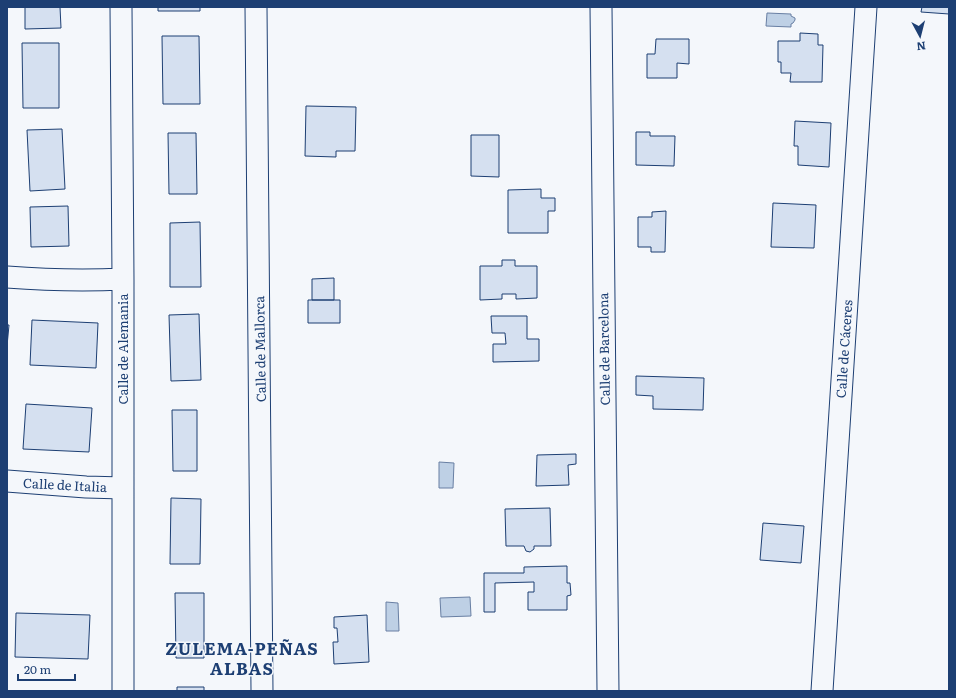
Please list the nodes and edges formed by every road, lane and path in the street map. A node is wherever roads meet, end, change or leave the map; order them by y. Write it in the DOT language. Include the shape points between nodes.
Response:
graph roads {
  1 [pos="120,7"];
  2 [pos="256,7"];
  3 [pos="601,7"];
  4 [pos="866,7"];
  5 [pos="7,277"];
  6 [pos="123,279"];
  7 [pos="7,481"];
  8 [pos="123,488"];
  9 [pos="123,691"];
  10 [pos="262,691"];
  11 [pos="608,691"];
  12 [pos="822,691"];
  1 -- 6 [label="street, Calle de Alemania"];
  2 -- 10 [label="street, Calle de Mallorca"];
  3 -- 11 [label="street, Calle de Barcelona"];
  4 -- 12 [label="street, Calle de Cáceres"];
  5 -- 6 [label="street" via="42,280"];
  6 -- 8 [label="street, Calle de Alemania"];
  7 -- 8 [label="street, Calle de Italia"];
  8 -- 9 [label="street, Calle de Alemania"];
}
